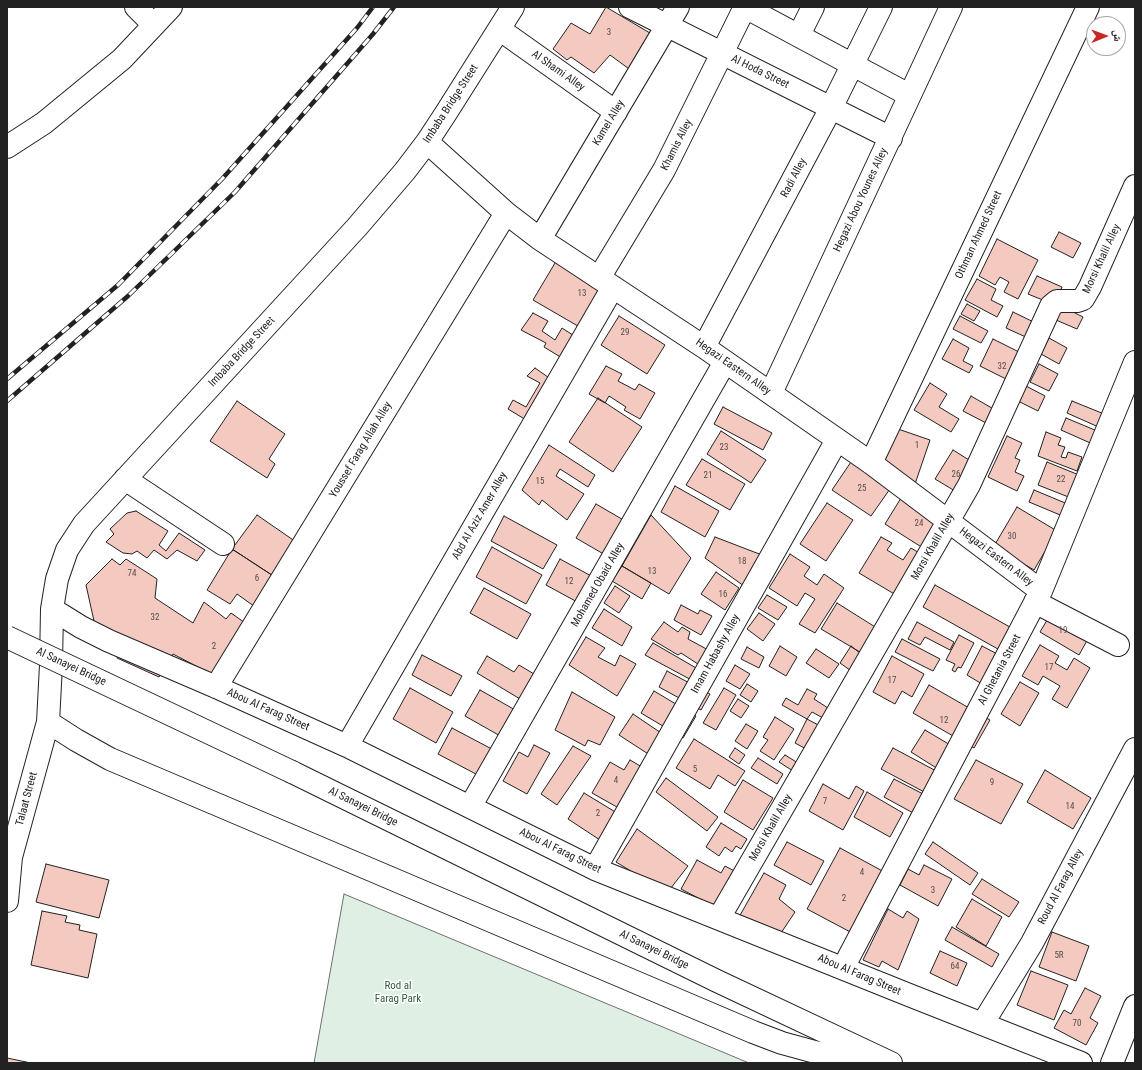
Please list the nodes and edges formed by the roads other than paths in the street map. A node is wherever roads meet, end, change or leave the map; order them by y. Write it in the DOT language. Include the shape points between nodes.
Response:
graph roads {
  1 [pos="136,7"];
  2 [pos="171,7"];
  3 [pos="513,7"];
  4 [pos="630,7"];
  5 [pos="678,7"];
  6 [pos="745,7"];
  7 [pos="813,7"];
  8 [pos="881,7"];
  9 [pos="951,7"];
  10 [pos="1088,7"];
  11 [pos="154,25"];
  12 [pos="668,26"];
  13 [pos="499,29"];
  14 [pos="799,36"];
  15 [pos="723,54"];
  16 [pos="853,65"];
  17 [pos="909,94"];
  18 [pos="831,108"];
  19 [pos="616,112"];
  20 [pos="890,138"];
  21 [pos="427,142"];
  22 [pos="7,147"];
  23 [pos="1135,186"];
  24 [pos="506,213"];
  25 [pos="540,239"];
  26 [pos="606,282"];
  27 [pos="704,347"];
  28 [pos="725,362"];
  29 [pos="1135,362"];
  30 [pos="771,393"];
  31 [pos="837,440"];
  32 [pos="871,463"];
  33 [pos="125,479"];
  34 [pos="948,521"];
  35 [pos="223,544"];
  36 [pos="1038,597"];
  37 [pos="52,609"];
  38 [pos="7,637"];
  39 [pos="1118,646"];
  40 [pos="216,687"];
  41 [pos="48,722"];
  42 [pos="347,746"];
  43 [pos="1135,749"];
  44 [pos="470,807"];
  45 [pos="595,868"];
  46 [pos="7,901"];
  47 [pos="719,918"];
  48 [pos="843,968"];
  49 [pos="1135,1006"];
  50 [pos="983,1023"];
  51 [pos="887,1061"];
  52 [pos="1081,1063"];
  53 [pos="1112,1063"];
  1 -- 11 [label="street"];
  2 -- 11 [label="street"];
  3 -- 13 [label="street, Imbaba Bridge Street"];
  4 -- 12 [label="street, Al Hoda Street"];
  5 -- 12 [label="street, Kamel Alley"];
  6 -- 14 [label="street"];
  6 -- 15 [label="street, Khamis Alley"];
  7 -- 14 [label="street"];
  8 -- 16 [label="street, Radi Alley"];
  9 -- 17 [label="street, Hegazi Abou Younes Alley"];
  10 -- 32 [label="street, Othman Ahmed Street"];
  11 -- 22 [label="street" via="122,60 44,123"];
  12 -- 15 [label="street, Al Hoda Street"];
  12 -- 19 [label="street, Kamel Alley"];
  13 -- 19 [label="street, Al Shami Alley"];
  13 -- 21 [label="street, Imbaba Bridge Street"];
  14 -- 16 [label="street"];
  15 -- 18 [label="street, Al Hoda Street"];
  15 -- 26 [label="street, Khamis Alley"];
  16 -- 17 [label="street"];
  16 -- 18 [label="street, Radi Alley"];
  17 -- 20 [label="street, Hegazi Abou Younes Alley"];
  18 -- 20 [label="street, Al Hoda Street"];
  18 -- 27 [label="street, Radi Alley"];
  19 -- 25 [label="street, Kamel Alley"];
  20 -- 30 [label="street, Hegazi Abou Younes Alley"];
  21 -- 24 [label="street, Hegazi Eastern Alley"];
  21 -- 33 [label="street, Imbaba Bridge Street" via="382,199"];
  23 -- 34 [label="street, Morsi Khalil Alley" via="1083,299 1057,301 1051,306 969,485"];
  24 -- 25 [label="street, Hegazi Eastern Alley"];
  24 -- 40 [label="street, Youssef Farag Allah Alley"];
  25 -- 26 [label="street, Hegazi Eastern Alley"];
  26 -- 27 [label="street, Hegazi Eastern Alley"];
  26 -- 42 [label="street, Abd Al Aziz Amer Alley"];
  27 -- 28 [label="street, Hegazi Eastern Alley"];
  28 -- 30 [label="street, Hegazi Eastern Alley"];
  28 -- 44 [label="street, Mohamed Obaid Alley"];
  29 -- 36 [label="street, Al Ghetania Street"];
  30 -- 31 [label="street, Hegazi Eastern Alley"];
  31 -- 32 [label="street, Hegazi Eastern Alley"];
  31 -- 45 [label="street, Imam Habashy Alley"];
  32 -- 34 [label="street, Hegazi Eastern Alley"];
  33 -- 35 [label="street"];
  33 -- 37 [label="street, Imbaba Bridge Street" via="84,524 67,550 57,579"];
  34 -- 36 [label="street, Hegazi Eastern Alley"];
  34 -- 47 [label="street, Morsi Khalil Alley"];
  36 -- 39 [label="street, Hegazi Eastern Alley"];
  36 -- 48 [label="street, Al Ghetania Street"];
  37 -- 40 [label="street, Abou Al Farag Street" via="109,641"];
  37 -- 41 [label="street, Imbaba Bridge Street"];
  38 -- 51 [label="street, Al Sanayei Bridge, bridge" via="292,772 717,981"];
  40 -- 42 [label="street, Abou Al Farag Street"];
  41 -- 46 [label="street, Talaat Street" via="11,857"];
  41 -- 51 [label="street" via="110,759 753,1032 815,1052"];
  42 -- 44 [label="street, Abou Al Farag Street"];
  43 -- 50 [label="street, Roud Al Farag Alley" via="1032,943"];
  44 -- 45 [label="street, Abou Al Farag Street"];
  45 -- 47 [label="street, Abou Al Farag Street"];
  47 -- 48 [label="street, Abou Al Farag Street"];
  48 -- 50 [label="street, Abou Al Farag Street"];
  49 -- 53 [label="street"];
  50 -- 52 [label="street, Abou Al Farag Street"];
}
